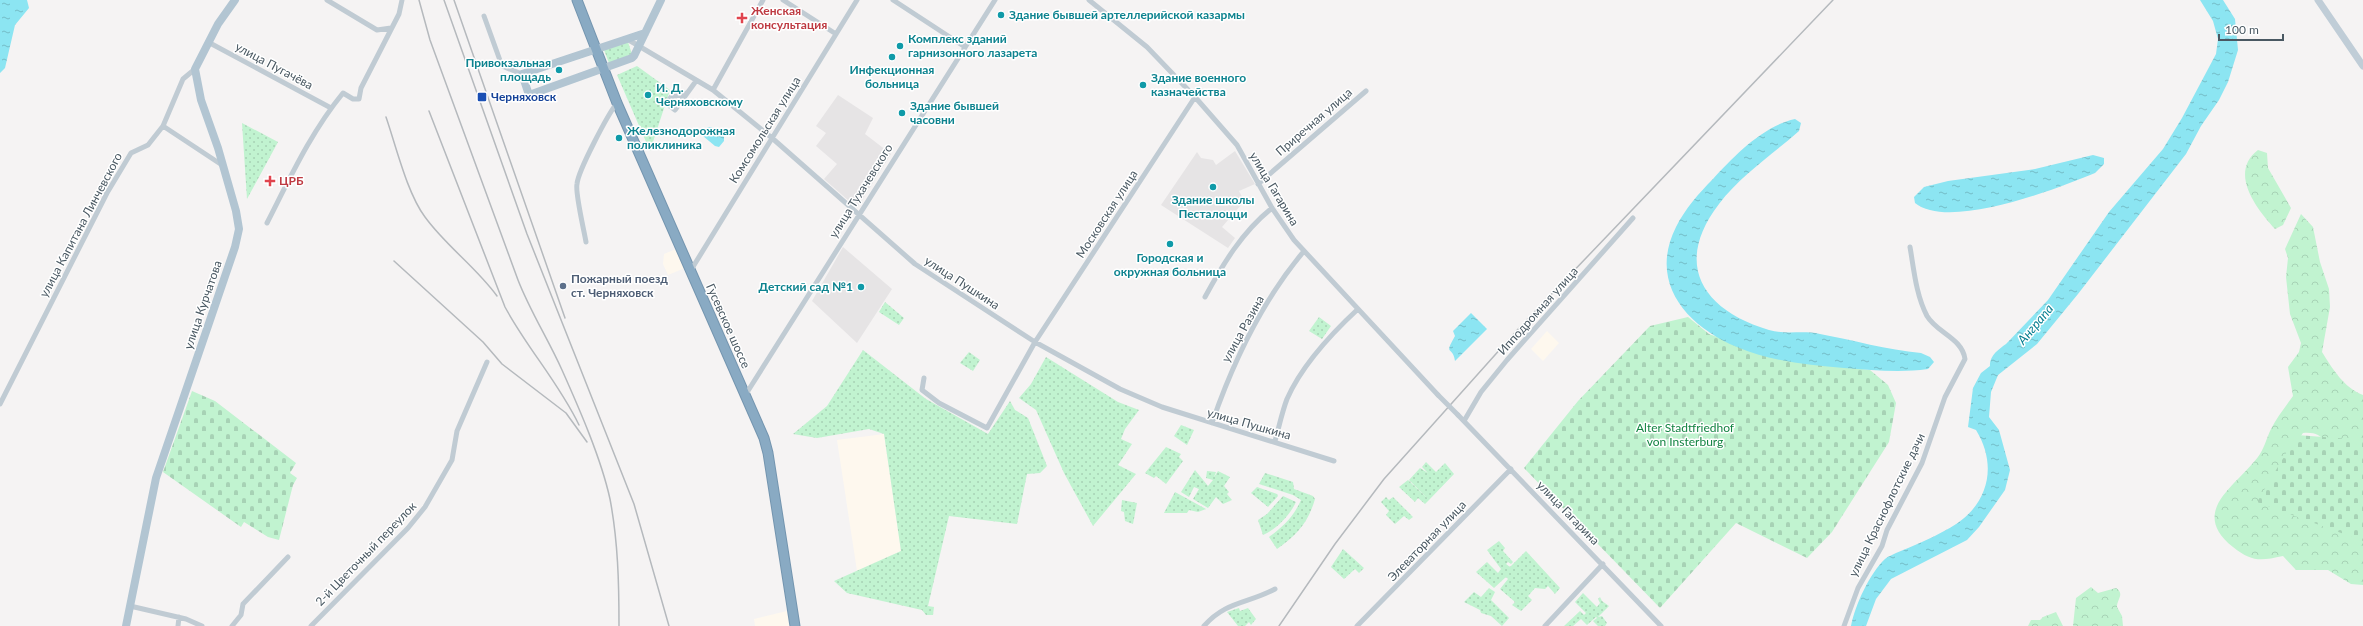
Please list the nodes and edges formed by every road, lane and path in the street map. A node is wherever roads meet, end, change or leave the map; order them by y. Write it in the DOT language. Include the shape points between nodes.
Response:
graph roads {
  1 [pos="235,0"];
  2 [pos="327,0"];
  3 [pos="402,0"];
  4 [pos="577,0"];
  5 [pos="661,0"];
  6 [pos="763,0"];
  7 [pos="784,0"];
  8 [pos="857,0"];
  9 [pos="893,0"];
  10 [pos="995,0"];
  11 [pos="1089,0"];
  12 [pos="2318,0"];
  13 [pos="484,16"];
  14 [pos="391,28"];
  15 [pos="645,33"];
  16 [pos="836,34"];
  17 [pos="627,38"];
  18 [pos="208,42"];
  19 [pos="639,46"];
  20 [pos="965,47"];
  21 [pos="595,49"];
  22 [pos="2363,66"];
  23 [pos="195,69"];
  24 [pos="603,69"];
  25 [pos="522,74"];
  26 [pos="696,81"];
  27 [pos="713,90"];
  28 [pos="1366,91"];
  29 [pos="687,93"];
  30 [pos="1195,97"];
  31 [pos="617,103"];
  32 [pos="331,108"];
  33 [pos="163,126"];
  34 [pos="772,138"];
  35 [pos="223,165"];
  36 [pos="1258,184"];
  37 [pos="1272,208"];
  38 [pos="858,214"];
  39 [pos="1633,218"];
  40 [pos="267,223"];
  41 [pos="586,242"];
  42 [pos="1910,247"];
  43 [pos="1304,251"];
  44 [pos="691,270"];
  45 [pos="1205,297"];
  46 [pos="1358,309"];
  47 [pos="1035,342"];
  48 [pos="487,362"];
  49 [pos="924,378"];
  50 [pos="746,394"];
  51 [pos="0,404"];
  52 [pos="1464,421"];
  53 [pos="1212,423"];
  54 [pos="1275,441"];
  55 [pos="1334,461"];
  56 [pos="1511,469"];
  57 [pos="288,557"];
  58 [pos="1603,564"];
  59 [pos="1275,589"];
  60 [pos="130,606"];
  61 [pos="179,617"];
  62 [pos="126,626"];
  63 [pos="178,626"];
  64 [pos="202,626"];
  65 [pos="232,626"];
  66 [pos="311,626"];
  67 [pos="795,626"];
  68 [pos="1204,626"];
  69 [pos="1357,626"];
  70 [pos="1545,626"];
  71 [pos="1662,626"];
  72 [pos="1844,626"];
  1 -- 18 [label="main road"];
  2 -- 14 [label="street" via="377,30"];
  3 -- 14 [label="street" via="399,14"];
  4 -- 21 [label="highway, Гусевское шоссе"];
  5 -- 15 [label="main road"];
  6 -- 27 [label="street"];
  7 -- 16 [label="street"];
  8 -- 16 [label="street, Комсомольская улица"];
  9 -- 20 [label="street"];
  10 -- 20 [label="street, улица Тухачевского"];
  11 -- 30 [label="street, улица Гагарина" via="1147,47"];
  12 -- 22 [label="street"];
  13 -- 25 [label="street" via="502,66"];
  14 -- 32 [label="street" via="361,88 359,99 353,99 343,93"];
  15 -- 17 [label="main road"];
  15 -- 19 [label="main road"];
  16 -- 34 [label="street, Комсомольская улица"];
  17 -- 19 [label="street, улица Пушкина"];
  17 -- 21 [label="main road"];
  18 -- 23 [label="main road"];
  18 -- 32 [label="street, улица Пугачёва"];
  19 -- 24 [label="main road" via="632,58"];
  19 -- 26 [label="street, улица Пушкина"];
  20 -- 38 [label="street, улица Тухачевского"];
  21 -- 24 [label="highway, Гусевское шоссе"];
  21 -- 25 [label="main road"];
  23 -- 33 [label="street, улица Капитана Линчевского" via="183,79"];
  23 -- 35 [label="main road, улица Курчатова" via="201,100"];
  24 -- 25 [label="main road" via="529,95"];
  24 -- 31 [label="highway, Гусевское шоссе"];
  26 -- 27 [label="street, улица Пушкина"];
  26 -- 29 [label="street"];
  27 -- 34 [label="street, улица Пушкина"];
  28 -- 36 [label="street, Приречная улица"];
  30 -- 36 [label="street, улица Гагарина" via="1237,145"];
  30 -- 47 [label="street, Московская улица"];
  31 -- 41 [label="street" via="611,110 577,184"];
  31 -- 44 [label="highway, Гусевское шоссе"];
  32 -- 40 [label="street" via="306,148"];
  33 -- 35 [label="street"];
  33 -- 51 [label="street, улица Капитана Линчевского" via="148,145 131,153 107,193"];
  34 -- 38 [label="street, улица Пушкина"];
  34 -- 44 [label="street, Комсомольская улица"];
  35 -- 60 [label="main road, улица Курчатова" via="239,229 156,478"];
  36 -- 37 [label="street, улица Гагарина"];
  37 -- 43 [label="street, улица Гагарина" via="1285,229"];
  37 -- 45 [label="street" via="1243,237"];
  38 -- 47 [label="street, улица Пушкина" via="915,264"];
  38 -- 50 [label="street, улица Тухачевского"];
  39 -- 52 [label="street, Ипподромная улица" via="1507,360 1481,392"];
  42 -- 72 [label="street, улица Краснофлотские дачи" via="1918,291 1927,316 1962,348 1965,359 1944,397 1922,463 1887,530 1882,546 1858,588"];
  43 -- 46 [label="street, улица Гагарина"];
  43 -- 53 [label="street, улица Разина" via="1291,266 1240,352 1227,379"];
  44 -- 50 [label="highway, Гусевское шоссе"];
  46 -- 52 [label="street, улица Гагарина, bridge"];
  46 -- 54 [label="street" via="1299,377 1287,400"];
  47 -- 49 [label="street, Московская улица" via="987,428 939,403 922,390"];
  47 -- 53 [label="street, улица Пушкина" via="1120,389 1162,407"];
  48 -- 66 [label="street, 2-й Цветочный переулок" via="457,431 452,460 425,507 408,528"];
  50 -- 67 [label="highway, Гусевское шоссе" via="768,452"];
  52 -- 56 [label="street, улица Гагарина"];
  53 -- 54 [label="street, улица Пушкина"];
  54 -- 55 [label="street, улица Пушкина"];
  56 -- 58 [label="street, улица Гагарина"];
  56 -- 69 [label="street, Элеваторная улица"];
  57 -- 65 [label="street" via="243,604 240,609 241,615"];
  58 -- 70 [label="street"];
  58 -- 71 [label="street, улица Гагарина"];
  59 -- 68 [label="street" via="1259,597 1227,606"];
  60 -- 61 [label="street"];
  60 -- 62 [label="main road, улица Курчатова"];
  61 -- 63 [label="street"];
  61 -- 64 [label="street"];
}
